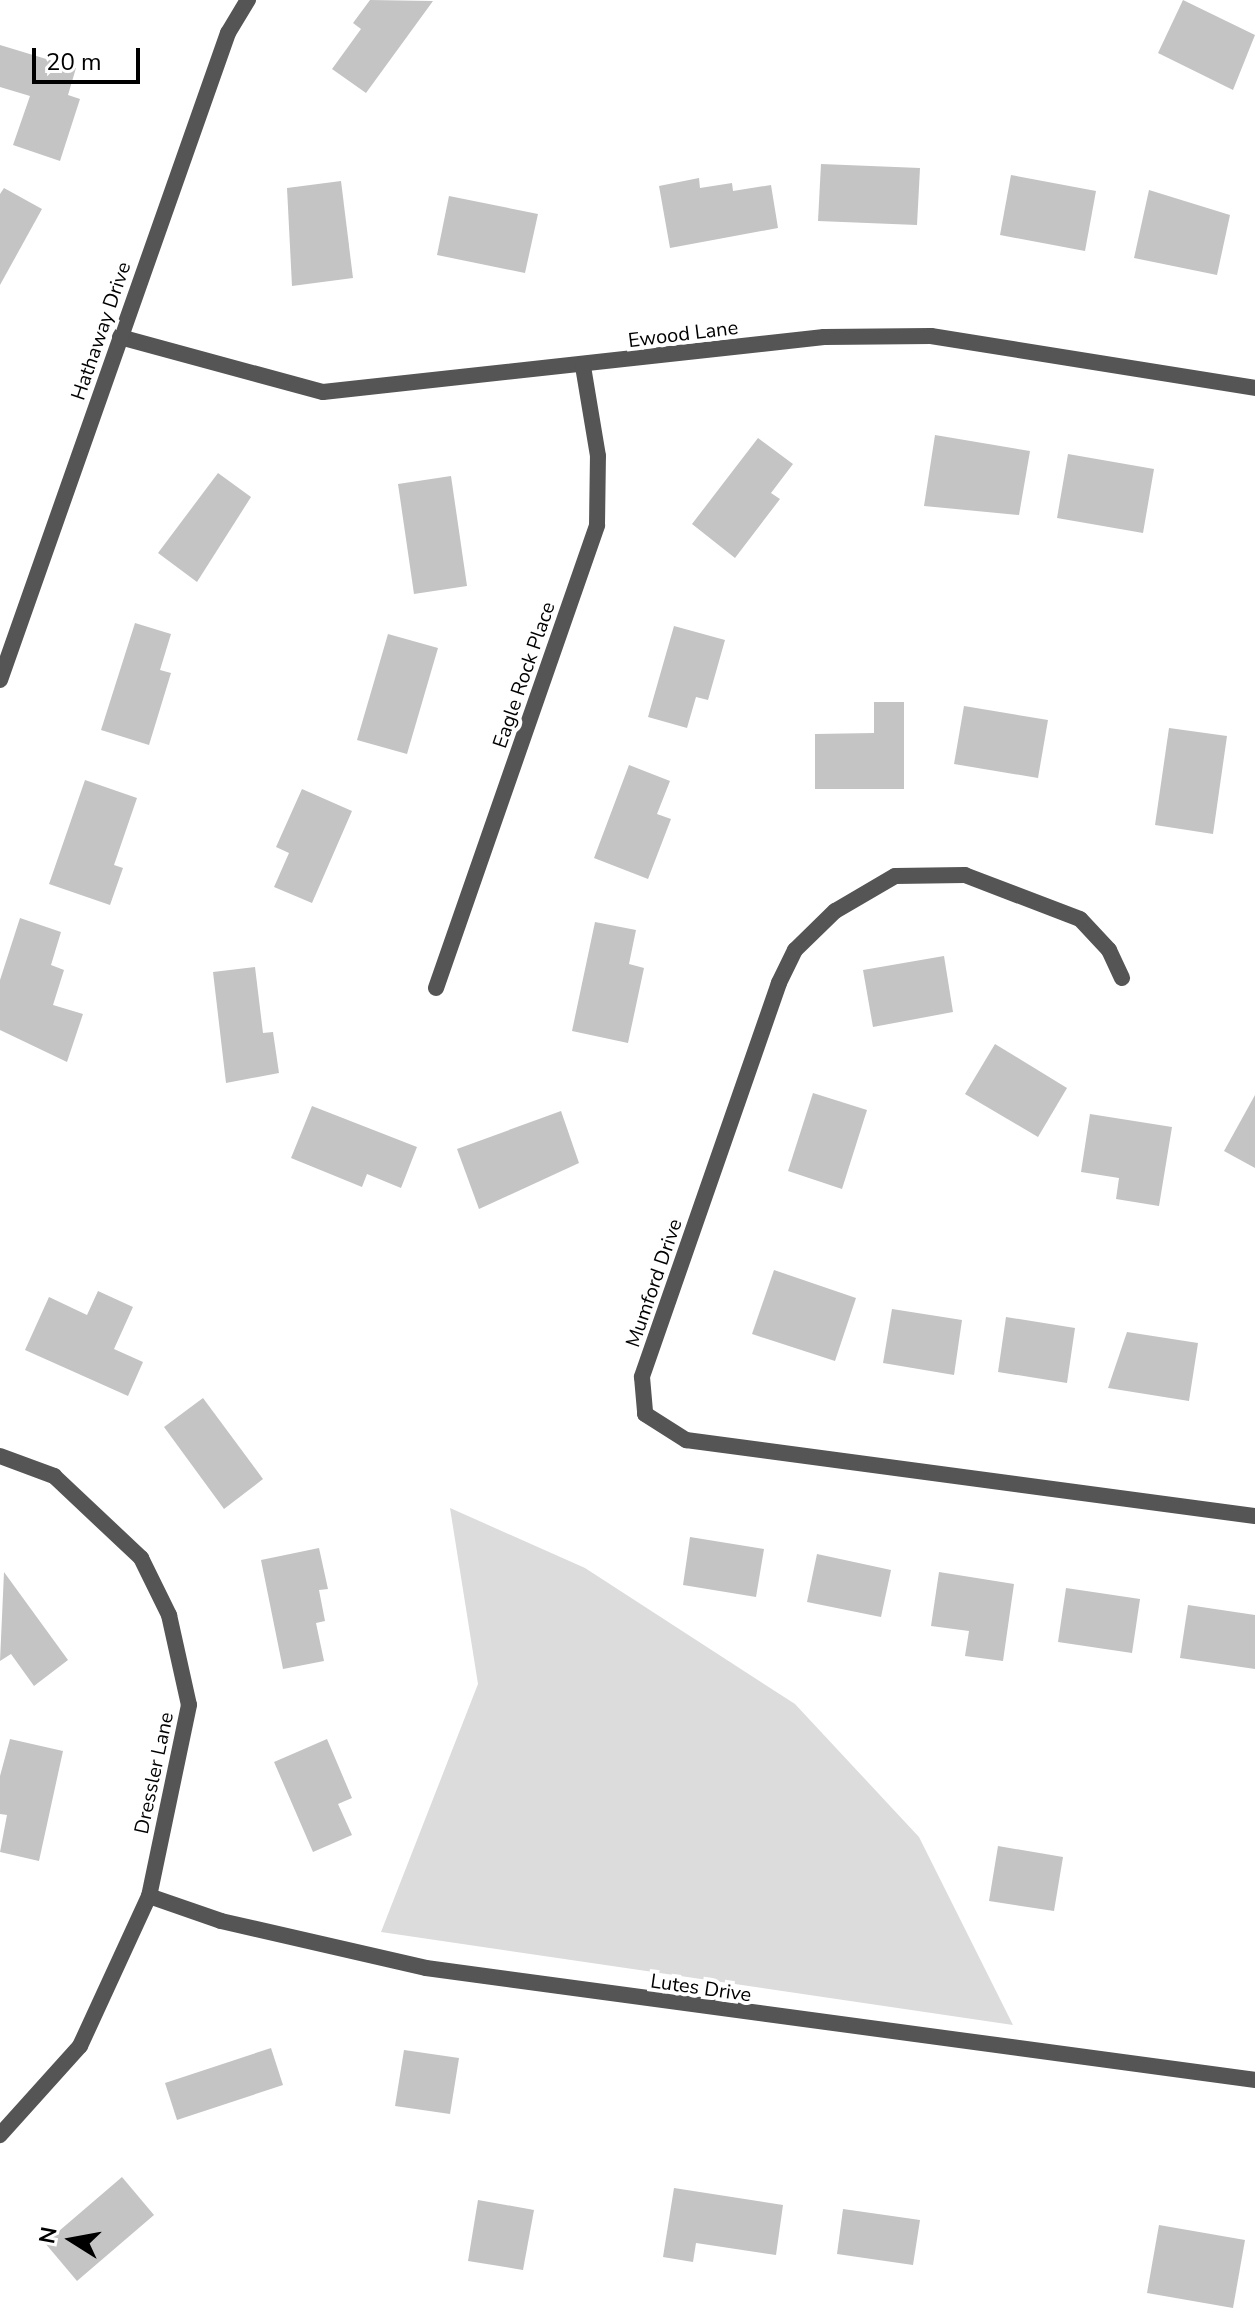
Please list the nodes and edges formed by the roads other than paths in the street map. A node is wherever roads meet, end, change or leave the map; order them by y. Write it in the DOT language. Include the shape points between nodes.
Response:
graph roads {
  1 [pos="248,0"];
  2 [pos="120,337"];
  3 [pos="583,366"];
  4 [pos="1255,388"];
  5 [pos="0,680"];
  6 [pos="1122,978"];
  7 [pos="436,988"];
  8 [pos="0,1456"];
  9 [pos="1255,1516"];
  10 [pos="149,1896"];
  11 [pos="1255,2080"];
  12 [pos="0,2135"];
  1 -- 2 [label="street, Hathaway Drive" via="228,33"];
  2 -- 3 [label="street, Ewood Lane" via="323,392"];
  2 -- 5 [label="street, Hathaway Drive"];
  3 -- 4 [label="street, Ewood Lane" via="824,337 931,336"];
  3 -- 7 [label="street, Eagle Rock Place" via="598,456 597,525"];
  6 -- 9 [label="street, Mumford Drive" via="1109,950 1080,919 965,875 895,876 835,911 795,950 779,983 642,1377 645,1414 686,1440"];
  8 -- 10 [label="street, Dressler Lane" via="54,1476 141,1558 169,1615 189,1705"];
  10 -- 11 [label="street, Lutes Drive" via="221,1921 426,1968"];
  10 -- 12 [label="street, Dressler Lane" via="80,2046"];
}
